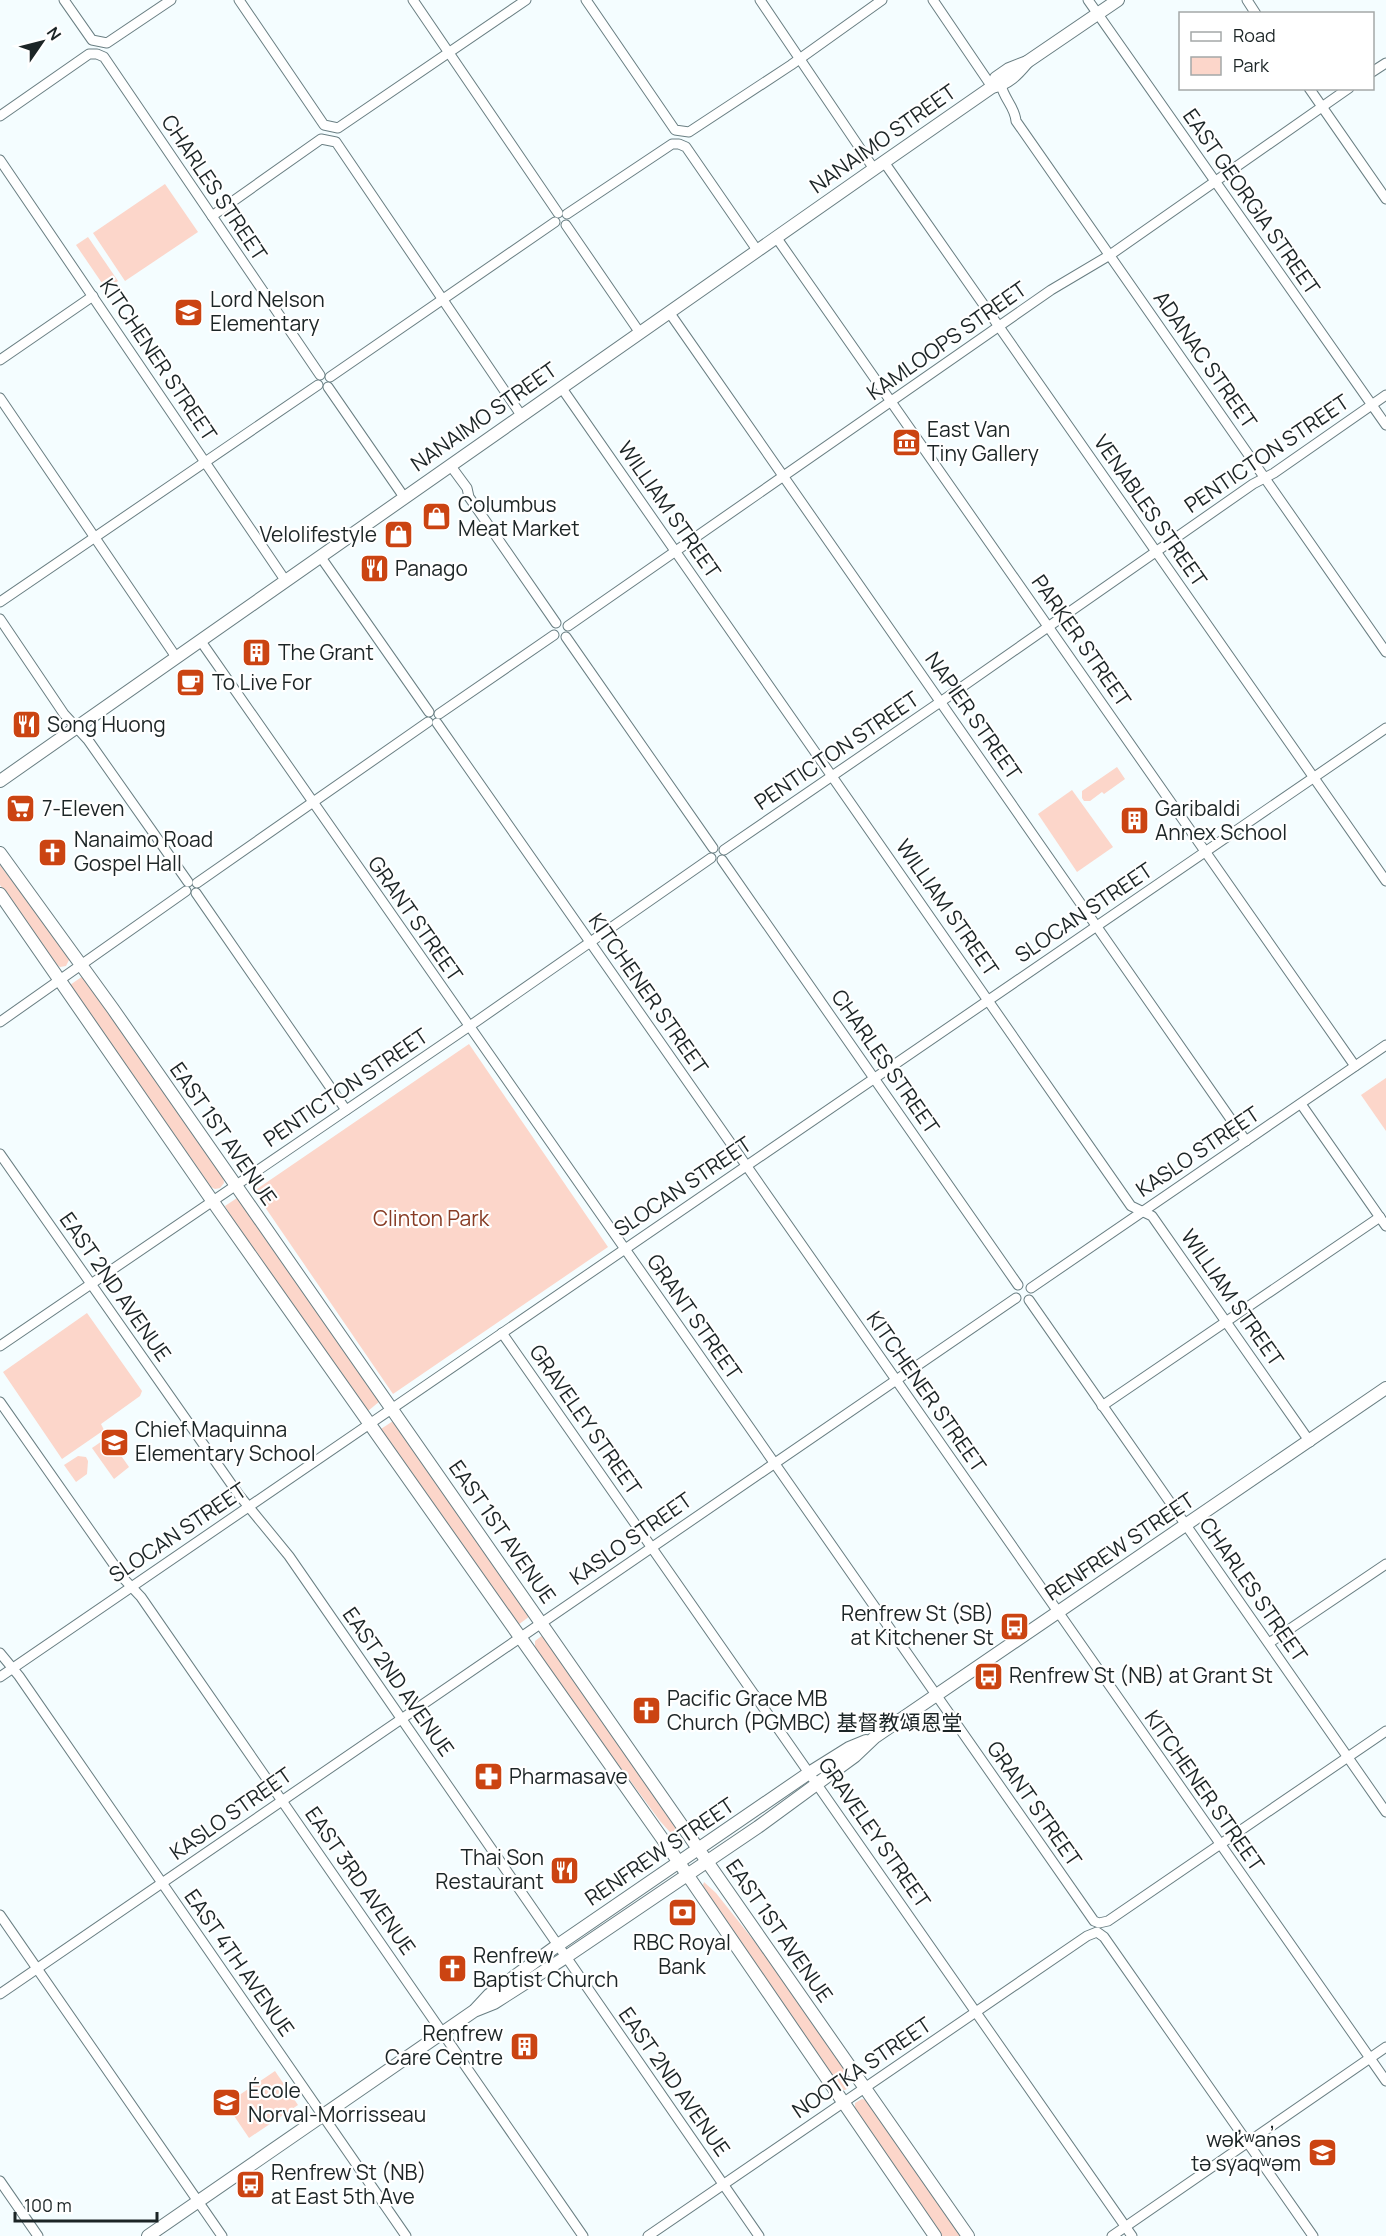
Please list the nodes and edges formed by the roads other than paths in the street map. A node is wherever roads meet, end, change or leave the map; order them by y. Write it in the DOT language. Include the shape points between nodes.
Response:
graph roads {
  1 [pos="64,0"];
  2 [pos="171,0"];
  3 [pos="239,0"];
  4 [pos="413,0"];
  5 [pos="526,0"];
  6 [pos="586,0"];
  7 [pos="760,0"];
  8 [pos="882,0"];
  9 [pos="933,0"];
  10 [pos="1088,0"];
  11 [pos="1118,0"];
  12 [pos="1097,14"];
  13 [pos="449,53"];
  14 [pos="799,59"];
  15 [pos="997,86"];
  16 [pos="1310,90"];
  17 [pos="1346,90"];
  18 [pos="1322,107"];
  19 [pos="0,116"];
  20 [pos="0,160"];
  21 [pos="879,165"];
  22 [pos="1215,182"];
  23 [pos="1386,199"];
  24 [pos="212,216"];
  25 [pos="560,216"];
  26 [pos="776,237"];
  27 [pos="757,250"];
  28 [pos="1110,255"];
  29 [pos="93,296"];
  30 [pos="442,300"];
  31 [pos="669,312"];
  32 [pos="998,326"];
  33 [pos="640,333"];
  34 [pos="0,360"];
  35 [pos="324,381"];
  36 [pos="561,387"];
  37 [pos="1386,395"];
  38 [pos="0,398"];
  39 [pos="892,402"];
  40 [pos="1372,405"];
  41 [pos="521,415"];
  42 [pos="1386,425"];
  43 [pos="205,462"];
  44 [pos="450,465"];
  45 [pos="784,477"];
  46 [pos="1265,477"];
  47 [pos="404,497"];
  48 [pos="95,537"];
  49 [pos="676,551"];
  50 [pos="1157,552"];
  51 [pos="320,556"];
  52 [pos="285,580"];
  53 [pos="0,602"];
  54 [pos="0,619"];
  55 [pos="556,623"];
  56 [pos="568,626"];
  57 [pos="1048,627"];
  58 [pos="554,635"];
  59 [pos="566,637"];
  60 [pos="200,640"];
  61 [pos="1386,652"];
  62 [pos="176,657"];
  63 [pos="941,702"];
  64 [pos="433,718"];
  65 [pos="76,726"];
  66 [pos="1386,728"];
  67 [pos="832,776"];
  68 [pos="1314,777"];
  69 [pos="0,781"];
  70 [pos="313,803"];
  71 [pos="713,848"];
  72 [pos="724,850"];
  73 [pos="1206,851"];
  74 [pos="0,853"];
  75 [pos="711,858"];
  76 [pos="722,860"];
  77 [pos="1386,881"];
  78 [pos="191,887"];
  79 [pos="0,894"];
  80 [pos="1096,926"];
  81 [pos="589,942"];
  82 [pos="80,964"];
  83 [pos="59,979"];
  84 [pos="989,1000"];
  85 [pos="0,1022"];
  86 [pos="468,1027"];
  87 [pos="1386,1045"];
  88 [pos="1355,1066"];
  89 [pos="873,1078"];
  90 [pos="1301,1104"];
  91 [pos="346,1110"];
  92 [pos="1246,1140"];
  93 [pos="0,1154"];
  94 [pos="746,1165"];
  95 [pos="235,1186"];
  96 [pos="213,1201"];
  97 [pos="1143,1212"];
  98 [pos="1380,1217"];
  99 [pos="1386,1226"];
  100 [pos="624,1249"];
  101 [pos="91,1284"];
  102 [pos="1018,1285"];
  103 [pos="1031,1288"];
  104 [pos="1016,1298"];
  105 [pos="1029,1300"];
  106 [pos="1227,1321"];
  107 [pos="502,1333"];
  108 [pos="0,1346"];
  109 [pos="896,1380"];
  110 [pos="1386,1388"];
  111 [pos="0,1402"];
  112 [pos="1102,1406"];
  113 [pos="391,1409"];
  114 [pos="369,1424"];
  115 [pos="1310,1442"];
  116 [pos="774,1463"];
  117 [pos="249,1506"];
  118 [pos="1186,1526"];
  119 [pos="652,1547"];
  120 [pos="1386,1564"];
  121 [pos="131,1587"];
  122 [pos="1057,1612"];
  123 [pos="542,1623"];
  124 [pos="519,1639"];
  125 [pos="1269,1643"];
  126 [pos="0,1653"];
  127 [pos="12,1669"];
  128 [pos="0,1677"];
  129 [pos="935,1695"];
  130 [pos="401,1719"];
  131 [pos="1386,1731"];
  132 [pos="875,1737"];
  133 [pos="1348,1757"];
  134 [pos="809,1773"];
  135 [pos="818,1784"];
  136 [pos="282,1800"];
  137 [pos="1386,1812"];
  138 [pos="1220,1844"];
  139 [pos="699,1850"];
  140 [pos="707,1862"];
  141 [pos="679,1863"];
  142 [pos="687,1876"];
  143 [pos="163,1884"];
  144 [pos="0,1916"];
  145 [pos="1098,1928"];
  146 [pos="558,1945"];
  147 [pos="566,1957"];
  148 [pos="37,1969"];
  149 [pos="0,1994"];
  150 [pos="474,2011"];
  151 [pos="977,2012"];
  152 [pos="443,2032"];
  153 [pos="1386,2047"];
  154 [pos="1370,2059"];
  155 [pos="1386,2081"];
  156 [pos="865,2087"];
  157 [pos="843,2103"];
  158 [pos="322,2115"];
  159 [pos="1247,2143"];
  160 [pos="0,2181"];
  161 [pos="724,2185"];
  162 [pos="198,2201"];
  163 [pos="1126,2226"];
  164 [pos="38,2236"];
  165 [pos="148,2236"];
  166 [pos="222,2236"];
  167 [pos="406,2236"];
  168 [pos="583,2236"];
  169 [pos="648,2236"];
  170 [pos="759,2236"];
  171 [pos="935,2236"];
  172 [pos="968,2236"];
  173 [pos="1112,2236"];
  174 [pos="1132,2236"];
  175 [pos="1313,2236"];
  1 -- 2 [label="street" via="92,40 99,43 107,43"];
  3 -- 13 [label="street" via="324,125 331,128 338,128"];
  4 -- 13 [label="street"];
  5 -- 13 [label="street"];
  6 -- 14 [label="street" via="675,130 682,132 689,132"];
  7 -- 14 [label="street, VENABLES STREET"];
  8 -- 14 [label="street"];
  9 -- 15 [label="street, ADANAC STREET"];
  10 -- 12 [label="street, EAST GEORGIA STREET"];
  11 -- 12 [label="main road, NANAIMO STREET"];
  12 -- 15 [label="main road, NANAIMO STREET" via="1027,62 996,78"];
  12 -- 22 [label="street, EAST GEORGIA STREET"];
  13 -- 25 [label="street"];
  14 -- 21 [label="street, VENABLES STREET"];
  15 -- 21 [label="main road, NANAIMO STREET"];
  15 -- 28 [label="street, ADANAC STREET" via="1015,111 1016,121"];
  16 -- 18 [label="street"];
  17 -- 18 [label="street, KAMLOOPS STREET"];
  18 -- 22 [label="street, KAMLOOPS STREET"];
  18 -- 23 [label="street"];
  19 -- 24 [label="street, CHARLES STREET" via="89,54 104,57"];
  20 -- 29 [label="street, KITCHENER STREET"];
  21 -- 26 [label="main road, NANAIMO STREET"];
  21 -- 32 [label="street, VENABLES STREET"];
  22 -- 28 [label="street, KAMLOOPS STREET"];
  22 -- 40 [label="street, EAST GEORGIA STREET"];
  24 -- 30 [label="street" via="321,139 329,139 336,142"];
  24 -- 35 [label="street, CHARLES STREET"];
  25 -- 27 [label="street" via="650,157 679,144 687,147"];
  25 -- 30 [label="street"];
  25 -- 33 [label="street" via="560,226 566,225"];
  26 -- 27 [label="main road, NANAIMO STREET"];
  26 -- 39 [label="street, PARKER STREET"];
  27 -- 31 [label="main road, NANAIMO STREET"];
  28 -- 32 [label="street, KAMLOOPS STREET"];
  28 -- 46 [label="street, ADANAC STREET"];
  29 -- 34 [label="street"];
  29 -- 43 [label="street, KITCHENER STREET"];
  30 -- 35 [label="street"];
  30 -- 41 [label="street"];
  31 -- 33 [label="main road, NANAIMO STREET"];
  31 -- 45 [label="street, NAPIER STREET"];
  32 -- 39 [label="street, KAMLOOPS STREET"];
  32 -- 50 [label="street, VENABLES STREET"];
  33 -- 36 [label="main road, NANAIMO STREET"];
  35 -- 43 [label="street"];
  35 -- 47 [label="street, CHARLES STREET"];
  36 -- 41 [label="main road, NANAIMO STREET"];
  36 -- 49 [label="street, WILLIAM STREET"];
  37 -- 40 [label="street, PENTICTON STREET"];
  38 -- 48 [label="street"];
  39 -- 45 [label="street, KAMLOOPS STREET"];
  39 -- 57 [label="street, PARKER STREET"];
  40 -- 42 [label="street, EAST GEORGIA STREET"];
  40 -- 46 [label="street, PENTICTON STREET"];
  41 -- 44 [label="main road, NANAIMO STREET"];
  43 -- 48 [label="street"];
  43 -- 52 [label="street, KITCHENER STREET"];
  44 -- 47 [label="main road, NANAIMO STREET"];
  44 -- 55 [label="street"];
  45 -- 49 [label="street, KAMLOOPS STREET"];
  45 -- 63 [label="street, NAPIER STREET"];
  46 -- 50 [label="street, PENTICTON STREET"];
  46 -- 61 [label="street, ADANAC STREET"];
  47 -- 51 [label="main road, NANAIMO STREET"];
  48 -- 53 [label="street"];
  48 -- 62 [label="street"];
  49 -- 56 [label="street, KAMLOOPS STREET"];
  49 -- 67 [label="street, WILLIAM STREET"];
  50 -- 57 [label="street, PENTICTON STREET"];
  50 -- 68 [label="street, VENABLES STREET"];
  51 -- 52 [label="main road, NANAIMO STREET"];
  51 -- 64 [label="street, KITCHENER STREET"];
  52 -- 60 [label="main road, NANAIMO STREET"];
  54 -- 65 [label="street"];
  55 -- 56 [label="street"];
  55 -- 58 [label="street"];
  56 -- 59 [label="street"];
  57 -- 63 [label="street, PENTICTON STREET"];
  57 -- 73 [label="street, PARKER STREET"];
  58 -- 59 [label="street"];
  58 -- 64 [label="street"];
  59 -- 71 [label="street"];
  60 -- 62 [label="main road, NANAIMO STREET"];
  60 -- 70 [label="street, GRANT STREET"];
  62 -- 65 [label="main road, NANAIMO STREET"];
  63 -- 67 [label="street, PENTICTON STREET"];
  63 -- 80 [label="street, NAPIER STREET"];
  64 -- 70 [label="street"];
  64 -- 81 [label="street, KITCHENER STREET"];
  65 -- 69 [label="main road, NANAIMO STREET"];
  65 -- 78 [label="street"];
  66 -- 68 [label="street, SLOCAN STREET"];
  67 -- 72 [label="street, PENTICTON STREET"];
  67 -- 84 [label="street, WILLIAM STREET"];
  68 -- 73 [label="street, SLOCAN STREET"];
  68 -- 77 [label="street, VENABLES STREET"];
  70 -- 78 [label="street"];
  70 -- 86 [label="street, GRANT STREET"];
  71 -- 72 [label="street"];
  71 -- 75 [label="street"];
  72 -- 76 [label="street"];
  73 -- 80 [label="street, SLOCAN STREET"];
  73 -- 88 [label="street, PARKER STREET"];
  74 -- 82 [label="main road, EAST 1ST AVENUE"];
  75 -- 76 [label="street"];
  75 -- 81 [label="street, PENTICTON STREET"];
  76 -- 89 [label="street, CHARLES STREET"];
  78 -- 82 [label="street"];
  78 -- 91 [label="street"];
  79 -- 83 [label="main road, EAST 1ST AVENUE"];
  80 -- 84 [label="street, SLOCAN STREET"];
  80 -- 92 [label="street, NAPIER STREET"];
  81 -- 86 [label="street, PENTICTON STREET"];
  81 -- 94 [label="street, KITCHENER STREET"];
  82 -- 83 [label="street"];
  82 -- 95 [label="main road, EAST 1ST AVENUE"];
  83 -- 85 [label="street"];
  83 -- 96 [label="main road, EAST 1ST AVENUE"];
  84 -- 89 [label="street, SLOCAN STREET"];
  84 -- 97 [label="street, WILLIAM STREET" via="1131,1206"];
  86 -- 91 [label="street, PENTICTON STREET"];
  86 -- 100 [label="street, GRANT STREET"];
  87 -- 88 [label="street, KASLO STREET"];
  88 -- 90 [label="street, KASLO STREET"];
  89 -- 94 [label="street, SLOCAN STREET"];
  89 -- 102 [label="street, CHARLES STREET"];
  90 -- 92 [label="street, KASLO STREET"];
  90 -- 98 [label="street"];
  91 -- 95 [label="street, PENTICTON STREET"];
  92 -- 97 [label="street, KASLO STREET"];
  93 -- 101 [label="street, EAST 2ND AVENUE"];
  94 -- 100 [label="street, SLOCAN STREET"];
  94 -- 109 [label="street, KITCHENER STREET"];
  95 -- 96 [label="street, PENTICTON STREET"];
  95 -- 113 [label="main road, EAST 1ST AVENUE"];
  96 -- 101 [label="street, PENTICTON STREET"];
  96 -- 114 [label="main road, EAST 1ST AVENUE"];
  97 -- 103 [label="street, KASLO STREET"];
  97 -- 106 [label="street, WILLIAM STREET" via="1152,1216"];
  98 -- 99 [label="street"];
  98 -- 106 [label="street"];
  100 -- 107 [label="street, SLOCAN STREET"];
  100 -- 116 [label="street, GRANT STREET"];
  101 -- 108 [label="street, PENTICTON STREET"];
  101 -- 117 [label="street, EAST 2ND AVENUE"];
  102 -- 103 [label="street"];
  102 -- 104 [label="street"];
  103 -- 105 [label="street"];
  104 -- 105 [label="street"];
  104 -- 109 [label="street, KASLO STREET"];
  105 -- 112 [label="street, CHARLES STREET"];
  106 -- 112 [label="street"];
  106 -- 115 [label="street, WILLIAM STREET"];
  107 -- 113 [label="street, SLOCAN STREET"];
  107 -- 119 [label="street, GRAVELEY STREET"];
  109 -- 116 [label="street, KASLO STREET"];
  109 -- 122 [label="street, KITCHENER STREET"];
  110 -- 115 [label="main road, RENFREW STREET"];
  111 -- 121 [label="street, EAST 3RD AVENUE"];
  112 -- 118 [label="street, CHARLES STREET"];
  113 -- 114 [label="street, SLOCAN STREET"];
  113 -- 123 [label="main road, EAST 1ST AVENUE"];
  114 -- 117 [label="street, SLOCAN STREET"];
  114 -- 124 [label="main road, EAST 1ST AVENUE"];
  115 -- 118 [label="main road, RENFREW STREET"];
  116 -- 119 [label="street, KASLO STREET"];
  116 -- 129 [label="street, GRANT STREET"];
  117 -- 121 [label="street, SLOCAN STREET"];
  117 -- 130 [label="street, EAST 2ND AVENUE" via="289,1556"];
  118 -- 122 [label="main road, RENFREW STREET"];
  118 -- 125 [label="street, CHARLES STREET"];
  119 -- 123 [label="street, KASLO STREET"];
  119 -- 134 [label="street, GRAVELEY STREET"];
  120 -- 125 [label="street"];
  121 -- 127 [label="street, SLOCAN STREET"];
  121 -- 136 [label="street, EAST 3RD AVENUE"];
  122 -- 129 [label="main road, RENFREW STREET"];
  122 -- 138 [label="street, KITCHENER STREET"];
  123 -- 124 [label="street, KASLO STREET"];
  123 -- 139 [label="main road, EAST 1ST AVENUE"];
  124 -- 130 [label="street, KASLO STREET"];
  124 -- 141 [label="main road, EAST 1ST AVENUE"];
  125 -- 133 [label="street, CHARLES STREET"];
  126 -- 127 [label="street, EAST 4TH AVENUE"];
  127 -- 128 [label="street, SLOCAN STREET"];
  127 -- 143 [label="street, EAST 4TH AVENUE"];
  129 -- 132 [label="main road, RENFREW STREET"];
  129 -- 145 [label="street, GRANT STREET"];
  130 -- 136 [label="street, KASLO STREET"];
  130 -- 146 [label="street, EAST 2ND AVENUE"];
  131 -- 133 [label="street, NOOTKA STREET"];
  132 -- 134 [label="main road, RENFREW STREET"];
  132 -- 135 [label="main road, RENFREW STREET"];
  133 -- 137 [label="street, CHARLES STREET"];
  133 -- 138 [label="street, NOOTKA STREET"];
  134 -- 135 [label="street, GRAVELEY STREET"];
  134 -- 139 [label="main road, RENFREW STREET"];
  135 -- 140 [label="main road, RENFREW STREET"];
  135 -- 151 [label="street, GRAVELEY STREET"];
  136 -- 143 [label="street, KASLO STREET"];
  136 -- 152 [label="street, EAST 3RD AVENUE"];
  138 -- 145 [label="street, NOOTKA STREET"];
  138 -- 154 [label="street, KITCHENER STREET"];
  139 -- 140 [label="main road, EAST 1ST AVENUE"];
  139 -- 141 [label="main road, RENFREW STREET"];
  140 -- 142 [label="main road, RENFREW STREET"];
  140 -- 156 [label="main road, EAST 1ST AVENUE"];
  141 -- 142 [label="main road, EAST 1ST AVENUE"];
  141 -- 146 [label="main road, RENFREW STREET"];
  142 -- 147 [label="main road, RENFREW STREET"];
  142 -- 157 [label="main road, EAST 1ST AVENUE"];
  143 -- 148 [label="street, KASLO STREET"];
  143 -- 158 [label="street, EAST 4TH AVENUE"];
  144 -- 148 [label="street"];
  145 -- 151 [label="street, NOOTKA STREET"];
  145 -- 159 [label="street, GRANT STREET"];
  146 -- 147 [label="street, EAST 2ND AVENUE"];
  146 -- 150 [label="main road, RENFREW STREET" via="489,1995"];
  147 -- 150 [label="main road, RENFREW STREET" via="494,2003"];
  147 -- 161 [label="street, EAST 2ND AVENUE"];
  148 -- 149 [label="street, KASLO STREET"];
  148 -- 162 [label="street"];
  150 -- 152 [label="main road, RENFREW STREET"];
  151 -- 156 [label="street, NOOTKA STREET"];
  151 -- 163 [label="street, GRAVELEY STREET"];
  152 -- 158 [label="main road, RENFREW STREET"];
  152 -- 168 [label="street, EAST 3RD AVENUE"];
  153 -- 154 [label="street"];
  154 -- 155 [label="street, KITCHENER STREET"];
  154 -- 159 [label="street"];
  156 -- 157 [label="street, NOOTKA STREET"];
  156 -- 172 [label="main road, EAST 1ST AVENUE"];
  157 -- 161 [label="street, NOOTKA STREET"];
  157 -- 171 [label="main road, EAST 1ST AVENUE"];
  158 -- 162 [label="main road, RENFREW STREET"];
  158 -- 167 [label="street, EAST 4TH AVENUE"];
  159 -- 163 [label="street"];
  159 -- 175 [label="street, GRANT STREET"];
  160 -- 164 [label="street"];
  161 -- 169 [label="street, NOOTKA STREET"];
  161 -- 170 [label="street, EAST 2ND AVENUE"];
  162 -- 165 [label="main road, RENFREW STREET"];
  162 -- 166 [label="street"];
  163 -- 173 [label="street"];
  163 -- 174 [label="street, GRAVELEY STREET"];
}
